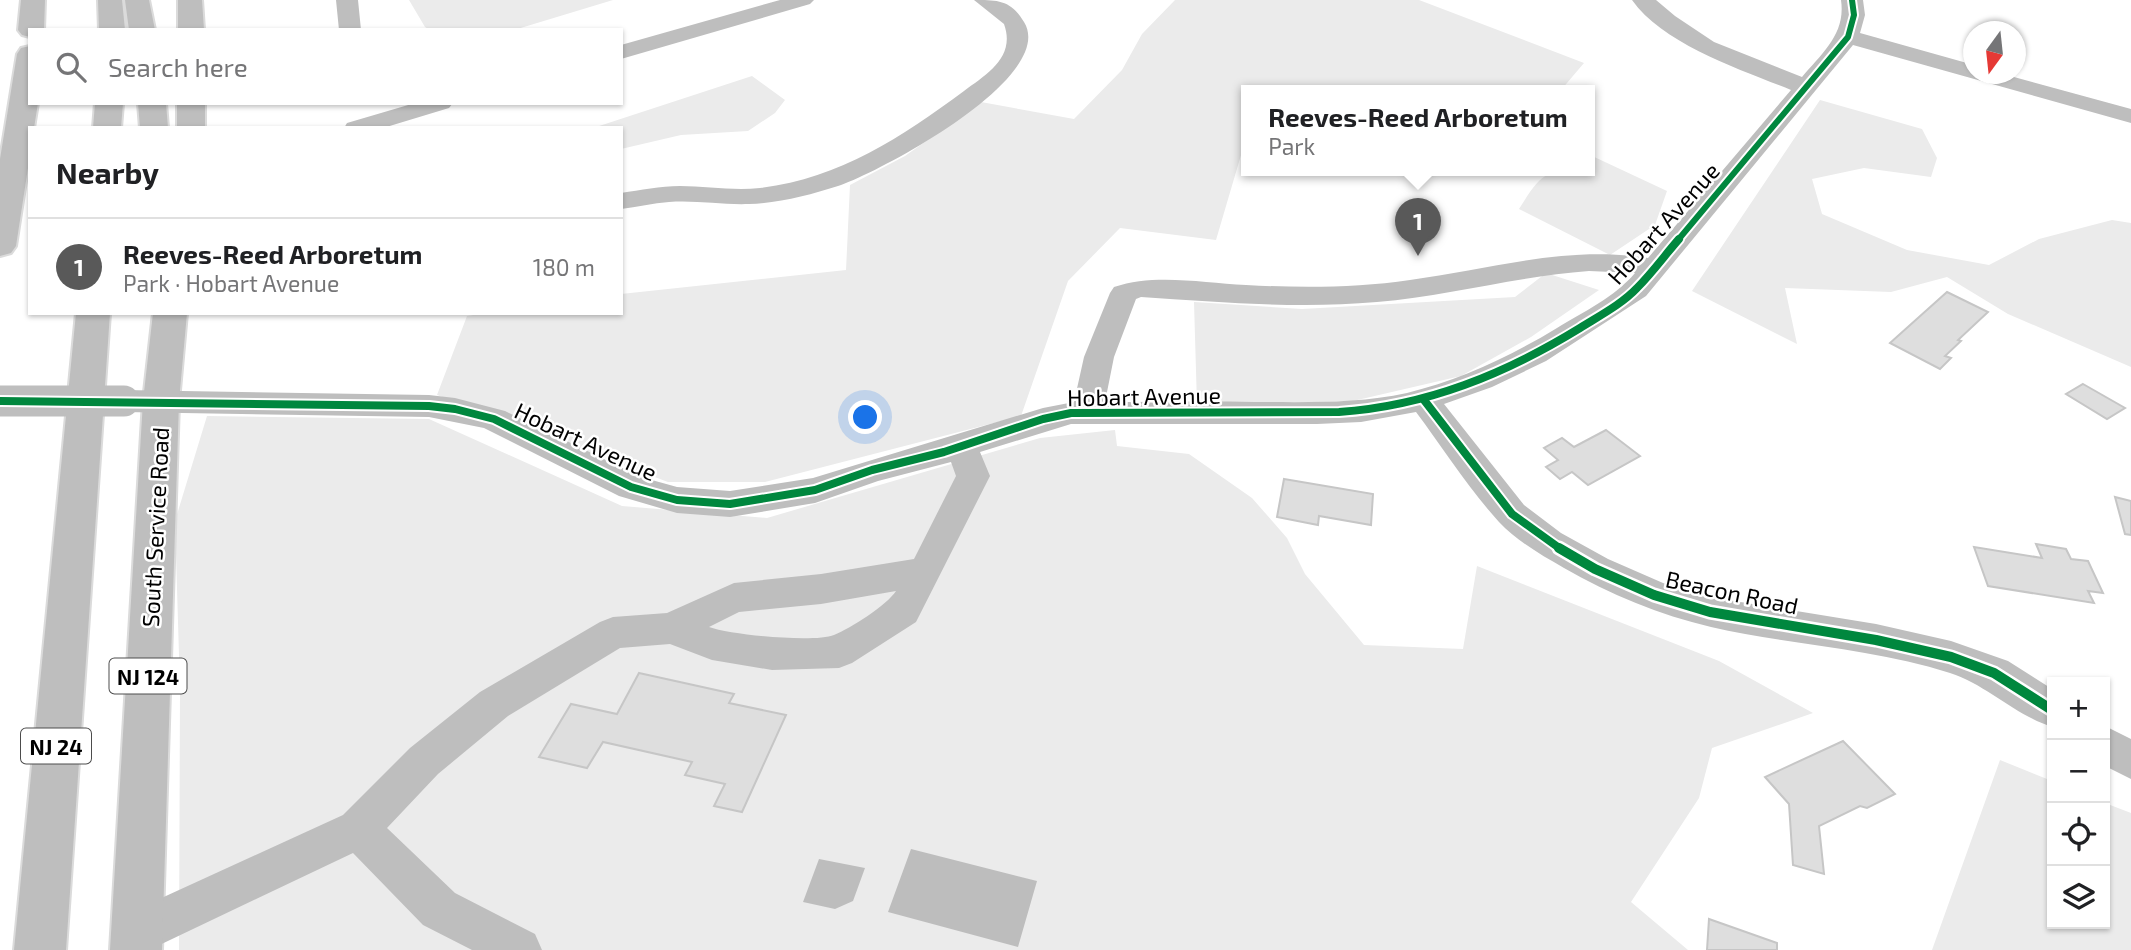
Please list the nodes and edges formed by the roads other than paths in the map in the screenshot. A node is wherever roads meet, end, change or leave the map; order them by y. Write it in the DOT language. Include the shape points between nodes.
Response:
graph roads {
  1 [pos="33,0"];
  2 [pos="110,0"];
  3 [pos="137,0"];
  4 [pos="190,0"];
  5 [pos="347,0"];
  6 [pos="803,0"];
  7 [pos="985,0"];
  8 [pos="1643,0"];
  9 [pos="1852,0"];
  10 [pos="31,28"];
  11 [pos="112,28"];
  12 [pos="142,28"];
  13 [pos="191,28"];
  14 [pos="350,28"];
  15 [pos="1848,37"];
  16 [pos="623,51"];
  17 [pos="1963,69"];
  18 [pos="28,71"];
  19 [pos="2015,84"];
  20 [pos="1805,87"];
  21 [pos="108,105"];
  22 [pos="152,105"];
  23 [pos="191,105"];
  24 [pos="432,105"];
  25 [pos="2131,116"];
  26 [pos="358,121"];
  27 [pos="107,126"];
  28 [pos="154,126"];
  29 [pos="191,126"];
  30 [pos="623,201"];
  31 [pos="0,246"];
  32 [pos="1654,268"];
  33 [pos="93,315"];
  34 [pos="169,315"];
  35 [pos="1424,400"];
  36 [pos="0,401"];
  37 [pos="143,401"];
  38 [pos="1087,413"];
  39 [pos="961,446"];
  40 [pos="926,572"];
  41 [pos="671,628"];
  42 [pos="2047,706"];
  43 [pos="2110,747"];
  44 [pos="2131,761"];
  45 [pos="358,829"];
  46 [pos="136,941"];
  47 [pos="40,950"];
  48 [pos="519,950"];
  1 -- 10 [label="main road"];
  2 -- 11 [label="main road"];
  3 -- 12 [label="main road"];
  4 -- 13 [label="main road"];
  5 -- 14 [label="street"];
  6 -- 16 [label="street"];
  7 -- 30 [label="street" via="1003,9 1017,27 1019,41 1012,62 891,154 866,167 789,191 736,197 669,194"];
  8 -- 20 [label="street" via="1706,47"];
  9 -- 15 [label="street" via="1853,28"];
  15 -- 17 [label="street"];
  15 -- 20 [label="street, Hobart Avenue"];
  18 -- 31 [label="main road"];
  19 -- 25 [label="street"];
  20 -- 32 [label="street, Hobart Avenue"];
  21 -- 27 [label="main road"];
  22 -- 28 [label="main road"];
  23 -- 29 [label="main road"];
  24 -- 26 [label="street"];
  32 -- 35 [label="street, Hobart Avenue" via="1636,290 1596,319 1529,356"];
  32 -- 38 [label="street" via="1585,263 1420,289 1319,297 1128,290 1099,356"];
  33 -- 47 [label="main road, NJ 24"];
  34 -- 37 [label="main road, South Service Road / NJ 124"];
  35 -- 38 [label="street, Hobart Avenue" via="1322,414"];
  35 -- 42 [label="street, Beacon Road" via="1512,514 1549,543 1595,569 1654,595 1710,612 1951,657 1994,673"];
  36 -- 37 [label="street, Hobart Avenue, bridge"];
  37 -- 39 [label="street, Hobart Avenue" via="455,409 512,427 631,487 677,500 730,504 815,490"];
  37 -- 46 [label="main road, South Service Road / NJ 124"];
  38 -- 39 [label="street, Hobart Avenue" via="1043,419"];
  39 -- 40 [label="street" via="973,477"];
  40 -- 41 [label="street" via="734,598"];
  40 -- 41 [label="street" via="902,611 839,652 772,654 712,644"];
  41 -- 45 [label="street" via="613,633 494,704 424,761"];
  43 -- 44 [label="street"];
  45 -- 46 [label="street"];
  45 -- 48 [label="street" via="439,909"];
}
